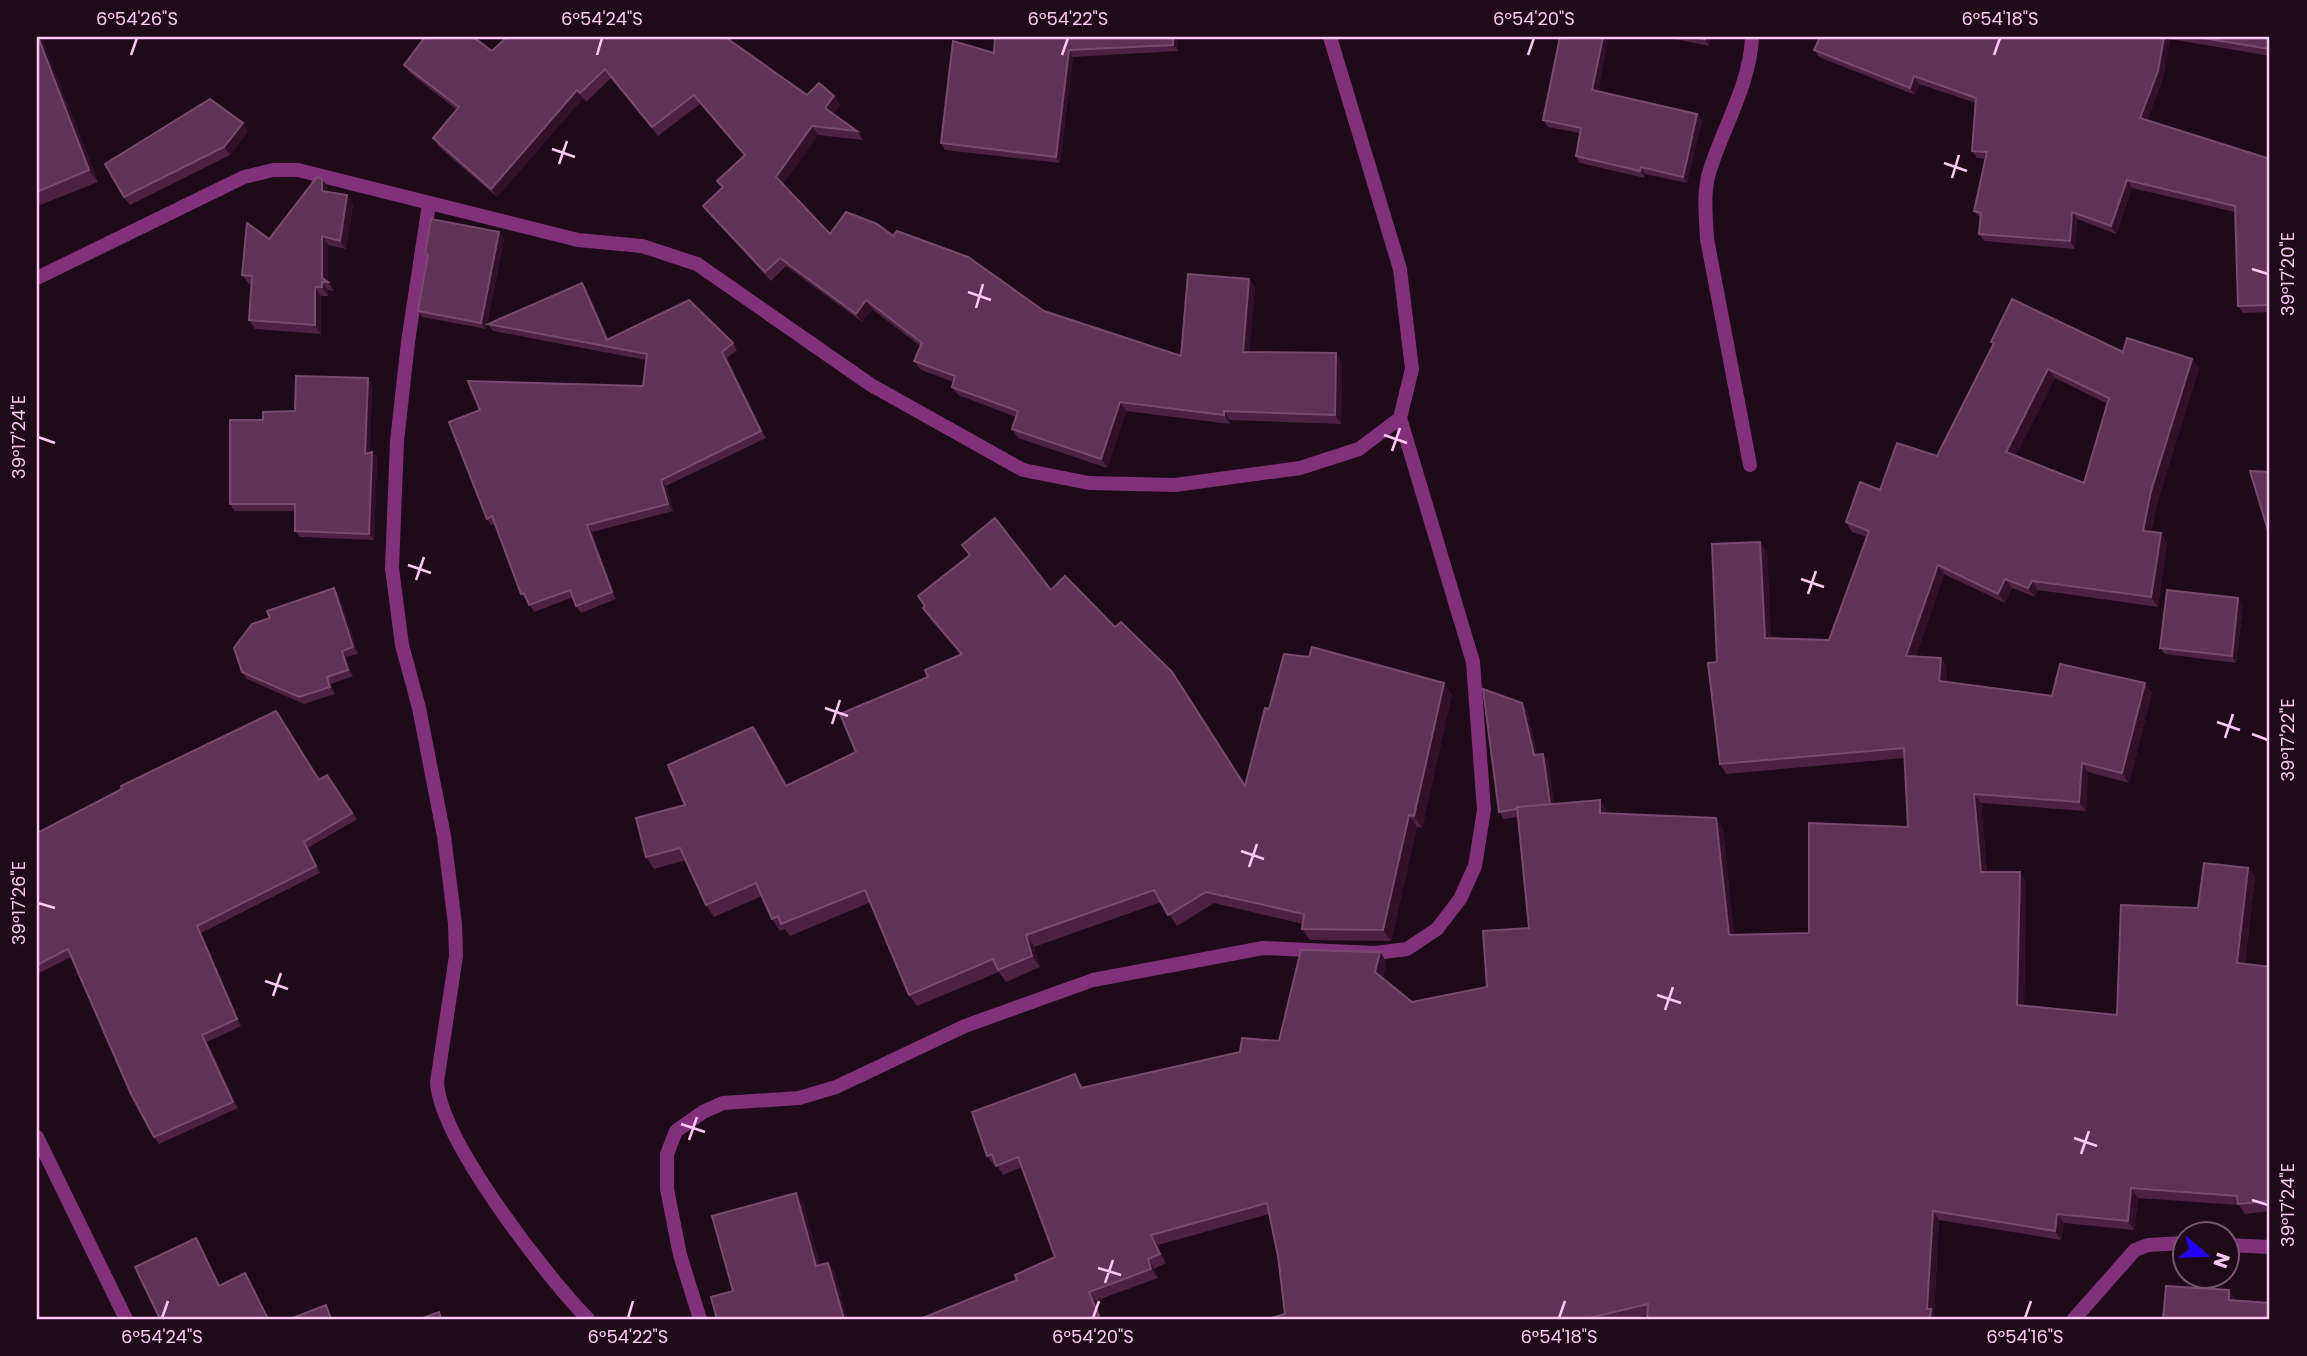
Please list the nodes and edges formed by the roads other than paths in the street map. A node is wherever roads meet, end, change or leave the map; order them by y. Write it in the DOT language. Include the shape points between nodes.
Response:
graph roads {
  1 [pos="1330,37"];
  2 [pos="1752,37"];
  3 [pos="429,204"];
  4 [pos="37,278"];
  5 [pos="1400,418"];
  6 [pos="1749,465"];
  7 [pos="37,1137"];
  8 [pos="2170,1244"];
  9 [pos="2240,1246"];
  10 [pos="2270,1247"];
  11 [pos="125,1319"];
  12 [pos="588,1319"];
  13 [pos="701,1319"];
  14 [pos="2074,1319"];
  1 -- 5 [label="street" via="1399,269 1412,369"];
  2 -- 6 [label="street" via="1746,77 1709,175 1705,208"];
  3 -- 4 [label="street" via="298,170 273,170 244,177"];
  3 -- 5 [label="street" via="578,240 642,246 696,264 871,385 1023,470 1089,483 1175,485 1288,470 1359,449"];
  3 -- 12 [label="street" via="397,441 392,568 402,645 444,836 455,924 456,956 438,1099 466,1158 532,1252"];
  5 -- 13 [label="street" via="1473,662 1483,797 1475,866 1460,899 1437,929 1407,949 1375,953 1263,948 1093,981 965,1026 836,1087 799,1098 723,1104 703,1112 676,1131 667,1154 667,1189 680,1255"];
  7 -- 11 [label="street"];
  8 -- 14 [label="street" via="2135,1251"];
  9 -- 10 [label="street"];
}
